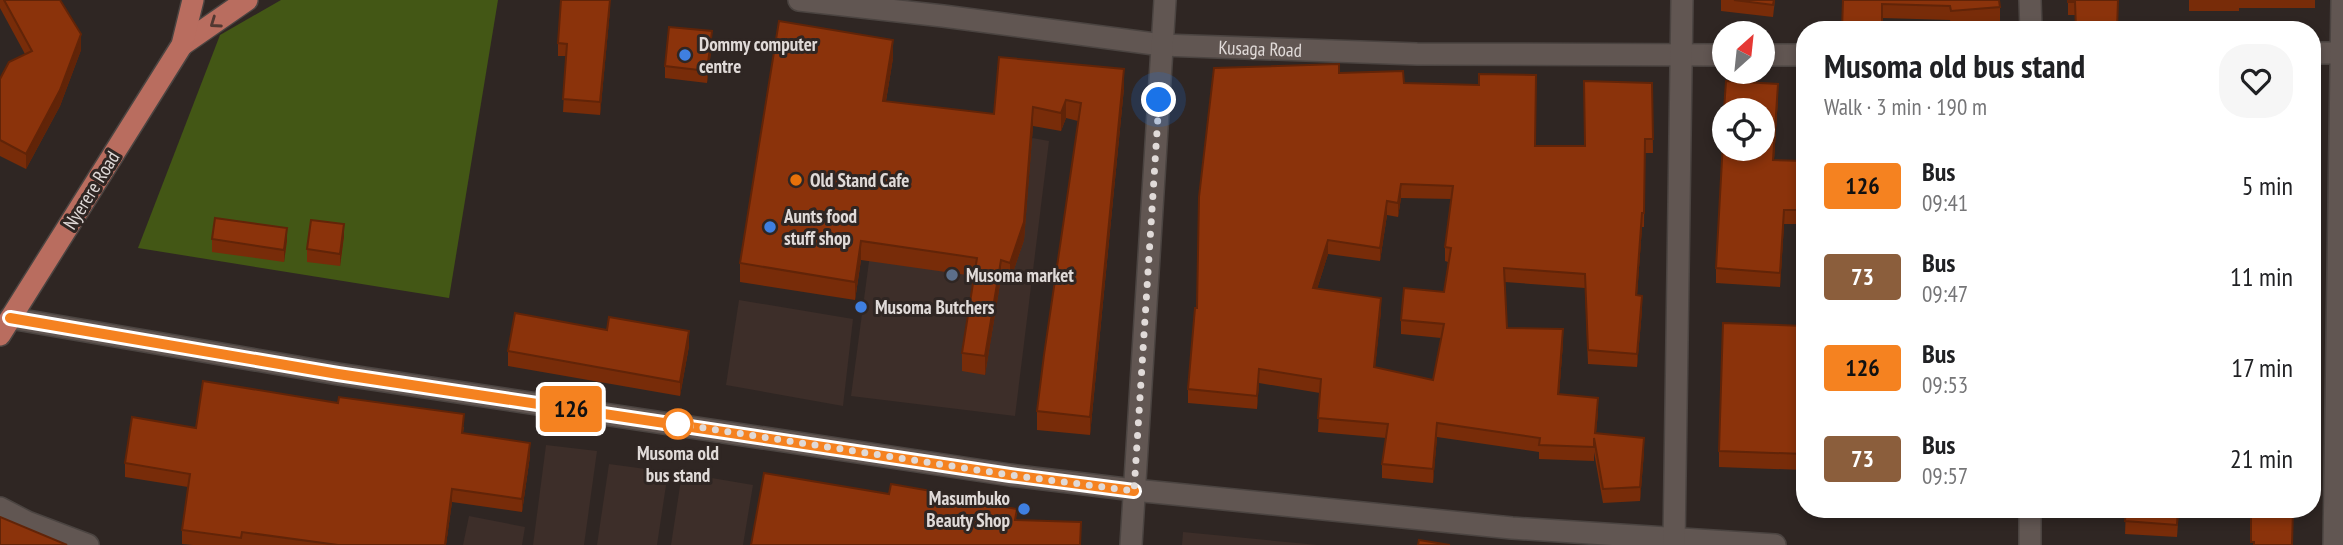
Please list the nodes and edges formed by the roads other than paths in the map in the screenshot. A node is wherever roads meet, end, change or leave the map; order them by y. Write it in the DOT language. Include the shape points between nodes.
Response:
graph roads {
  1 [pos="193,0"];
  2 [pos="247,0"];
  3 [pos="799,0"];
  4 [pos="1165,0"];
  5 [pos="1682,0"];
  6 [pos="2030,0"];
  7 [pos="2342,0"];
  8 [pos="2031,21"];
  9 [pos="182,45"];
  10 [pos="1162,45"];
  11 [pos="2321,53"];
  12 [pos="2342,53"];
  13 [pos="1682,55"];
  14 [pos="1712,55"];
  15 [pos="1775,55"];
  16 [pos="1796,55"];
  17 [pos="5,326"];
  18 [pos="1134,491"];
  19 [pos="0,508"];
  20 [pos="2030,518"];
  21 [pos="1674,542"];
  22 [pos="88,545"];
  23 [pos="1131,545"];
  24 [pos="1775,545"];
  25 [pos="2030,545"];
  26 [pos="2334,545"];
  1 -- 9 [label="main road"];
  2 -- 9 [label="main road, one-way"];
  3 -- 10 [label="street, Kusaga Road"];
  4 -- 10 [label="street"];
  5 -- 13 [label="street"];
  6 -- 8 [label="street"];
  7 -- 12 [label="street"];
  9 -- 17 [label="main road, Nyerere Road"];
  10 -- 13 [label="street, Kusaga Road" via="1417,54"];
  10 -- 18 [label="street"];
  11 -- 12 [label="street"];
  12 -- 26 [label="street"];
  13 -- 14 [label="street, Kusaga Road"];
  13 -- 21 [label="street"];
  15 -- 16 [label="street"];
  17 -- 18 [label="street"];
  18 -- 21 [label="street"];
  18 -- 23 [label="street"];
  19 -- 22 [label="street"];
  20 -- 25 [label="street"];
  21 -- 24 [label="street"];
}
